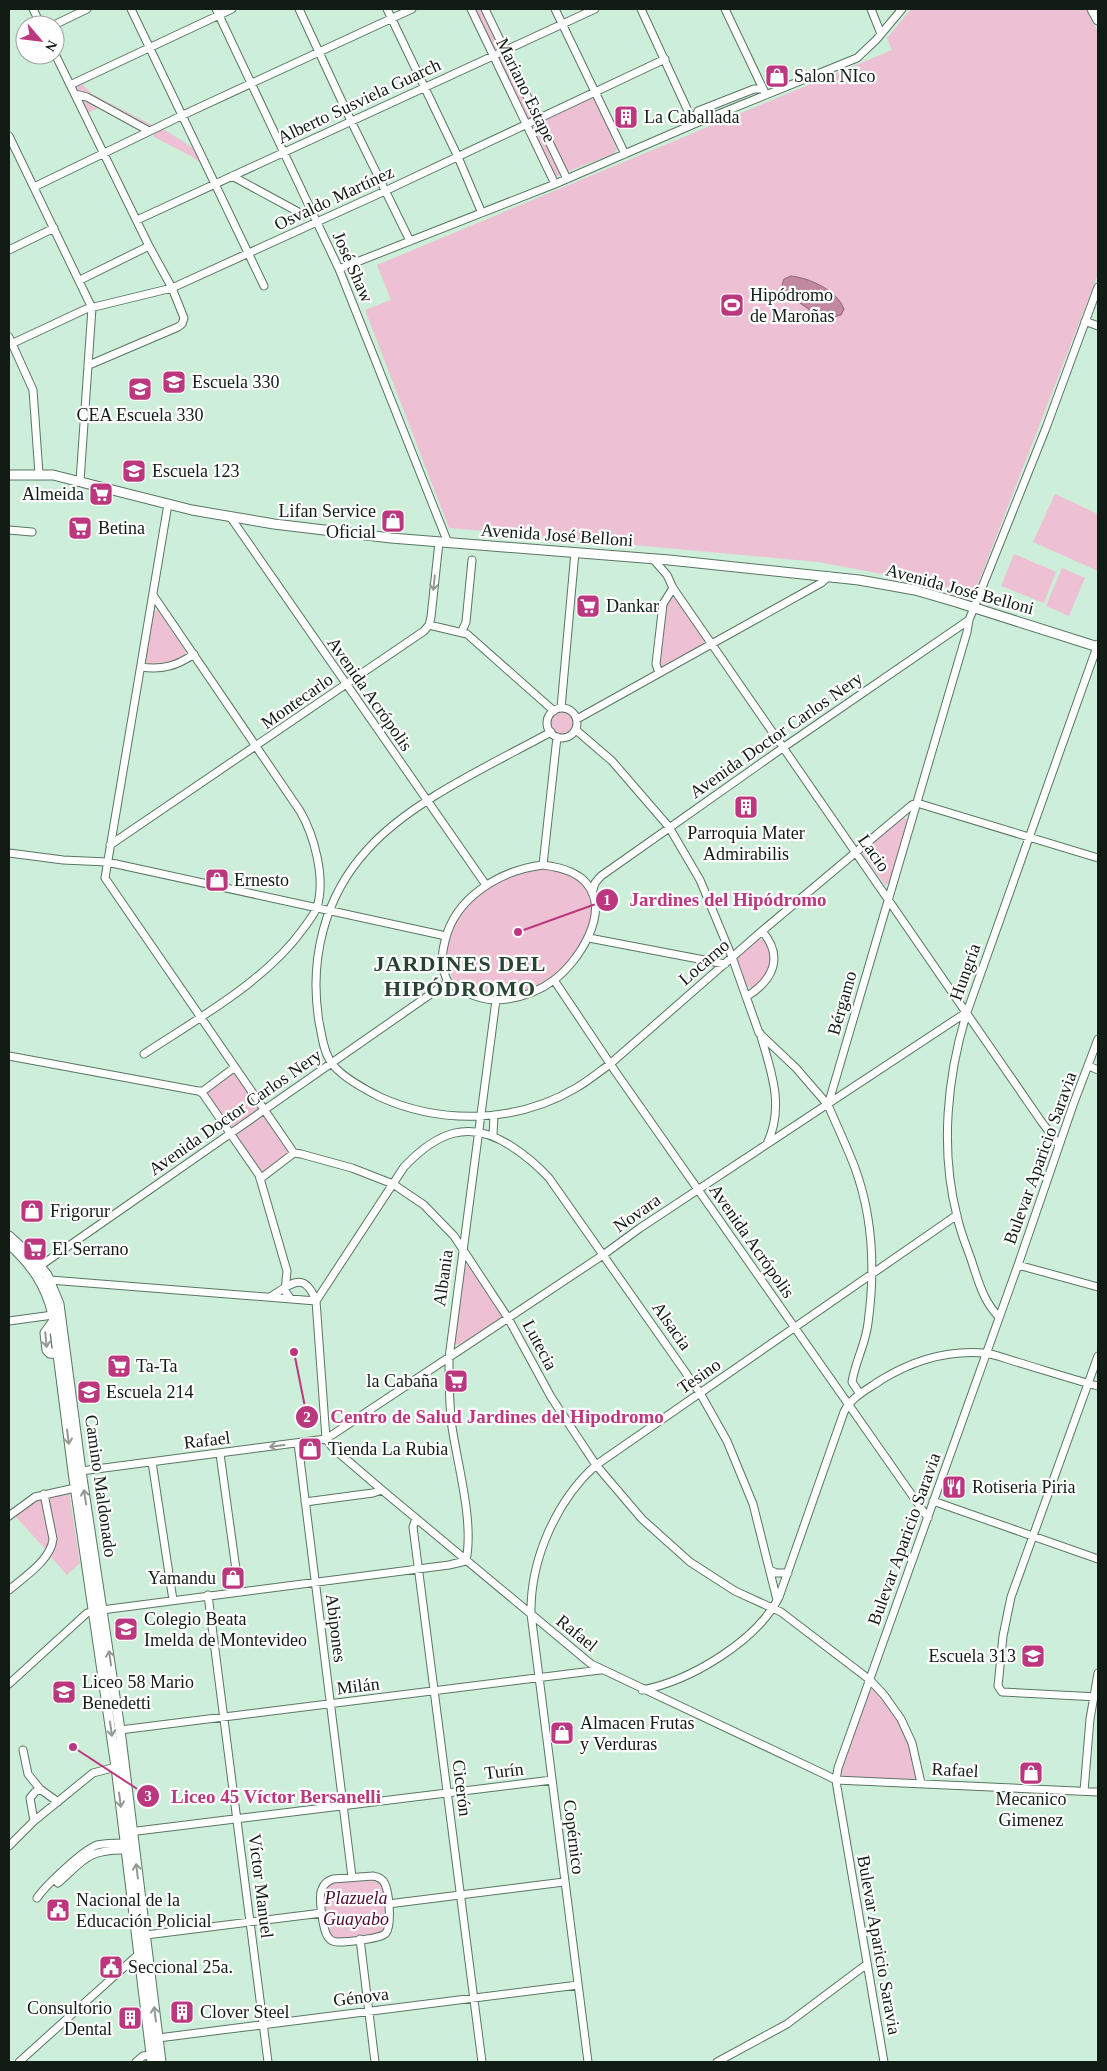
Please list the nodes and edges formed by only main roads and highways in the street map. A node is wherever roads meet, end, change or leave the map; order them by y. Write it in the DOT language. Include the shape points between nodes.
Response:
graph roads {
  1 [pos="1092,9"];
  2 [pos="1098,20"];
  3 [pos="9,475"];
  4 [pos="1098,646"];
  5 [pos="9,1236"];
  6 [pos="9,1244"];
  7 [pos="62,1354"];
  8 [pos="98,1610"];
  9 [pos="128,1832"];
  10 [pos="143,1955"];
  11 [pos="151,2059"];
  12 [pos="161,2062"];
  1 -- 2 [label="main road"];
  3 -- 4 [label="main road, Avenida José Belloni" via="39,474 80,481 231,518 391,538 829,576 915,590"];
  5 -- 7 [label="main road, Camino Maldonado" via="50,1280 59,1304"];
  6 -- 7 [label="main road, one-way" via="40,1278 53,1318 46,1330 48,1352"];
  8 -- 7 [label="main road, Camino Maldonado, one-way" via="81,1471"];
  7 -- 8 [label="main road, Camino Maldonado, one-way" via="75,1488"];
  8 -- 9 [label="main road, Camino Maldonado, one-way" via="116,1768"];
  9 -- 8 [label="main road, Camino Maldonado, one-way" via="120,1730"];
  10 -- 9 [label="main road, Camino Maldonado, one-way" via="146,1935"];
  9 -- 10 [label="main road, Camino Maldonado" via="125,1847"];
  10 -- 11 [label="main road, Camino Maldonado" via="140,1971"];
  12 -- 10 [label="main road, Camino Maldonado, one-way"];
}
